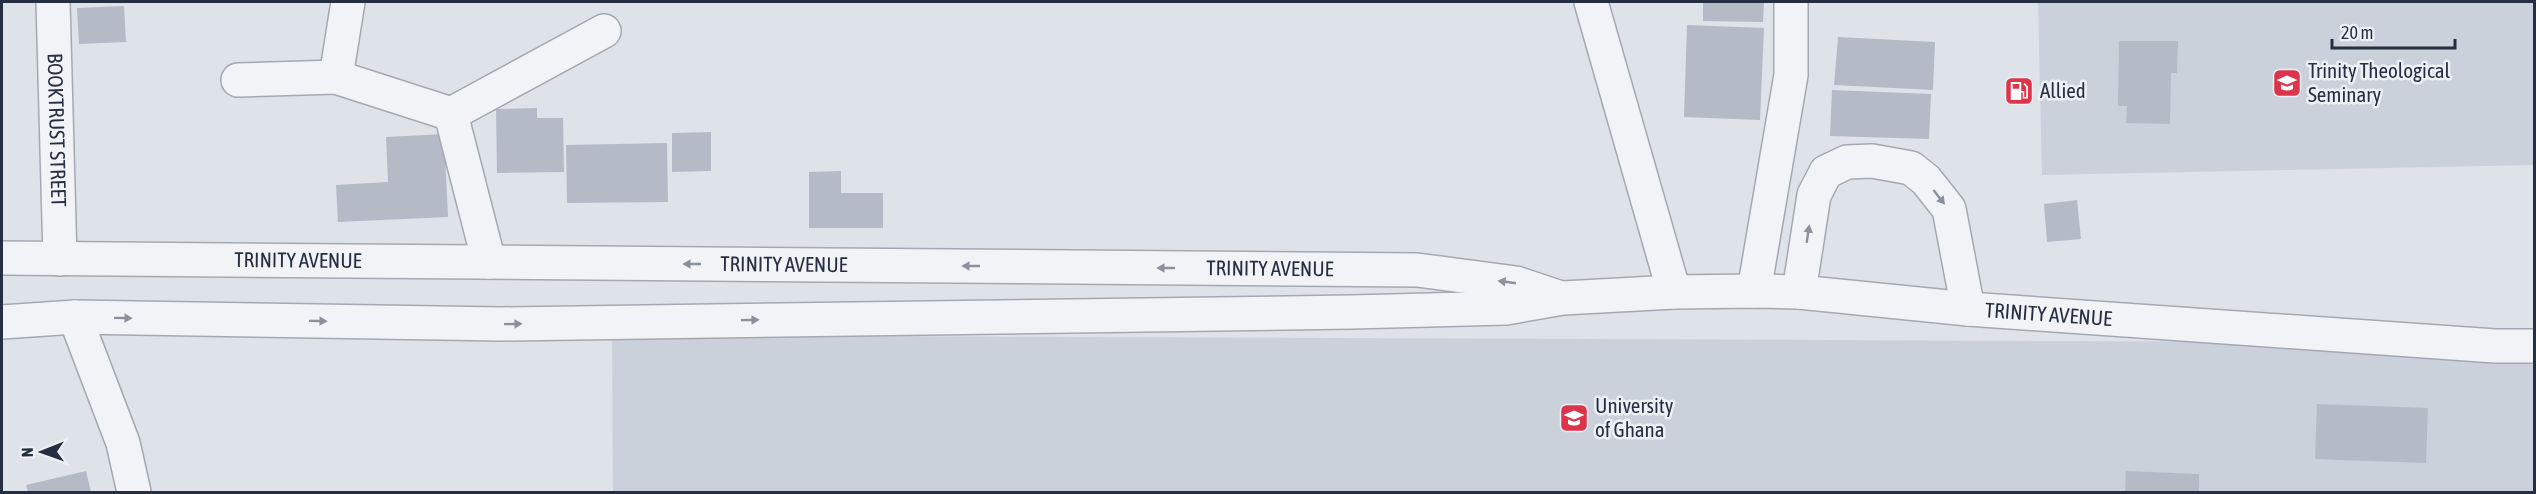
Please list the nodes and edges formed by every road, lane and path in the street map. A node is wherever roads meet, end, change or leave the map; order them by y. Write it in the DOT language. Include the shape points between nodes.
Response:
graph roads {
  1 [pos="53,2"];
  2 [pos="348,2"];
  3 [pos="1591,2"];
  4 [pos="1791,2"];
  5 [pos="604,31"];
  6 [pos="336,76"];
  7 [pos="238,80"];
  8 [pos="450,114"];
  9 [pos="2,258"];
  10 [pos="60,259"];
  11 [pos="489,262"];
  12 [pos="1754,291"];
  13 [pos="1674,292"];
  14 [pos="1799,292"];
  15 [pos="1563,298"];
  16 [pos="1968,309"];
  17 [pos="75,317"];
  18 [pos="2,322"];
  19 [pos="2535,346"];
  20 [pos="134,492"];
  1 -- 10 [label="street, BOOKTRUST STREET"];
  2 -- 6 [label="street"];
  3 -- 13 [label="street"];
  4 -- 12 [label="street" via="1791,75"];
  5 -- 8 [label="street"];
  6 -- 7 [label="street"];
  6 -- 8 [label="street"];
  8 -- 11 [label="street"];
  9 -- 10 [label="street, TRINITY AVENUE"];
  10 -- 11 [label="street, TRINITY AVENUE"];
  15 -- 11 [label="street, TRINITY AVENUE, one-way" via="1516,283 1417,270"];
  12 -- 13 [label="street, TRINITY AVENUE"];
  12 -- 14 [label="street, TRINITY AVENUE"];
  13 -- 15 [label="street, TRINITY AVENUE"];
  14 -- 16 [label="street, TRINITY AVENUE"];
  14 -- 16 [label="street, one-way" via="1814,195 1826,172 1846,162 1872,161 1911,168 1949,209"];
  17 -- 15 [label="street, TRINITY AVENUE, one-way" via="549,323 1494,309"];
  16 -- 19 [label="street, TRINITY AVENUE"];
  17 -- 18 [label="street, TRINITY AVENUE"];
  17 -- 20 [label="street" via="123,443"];
}
